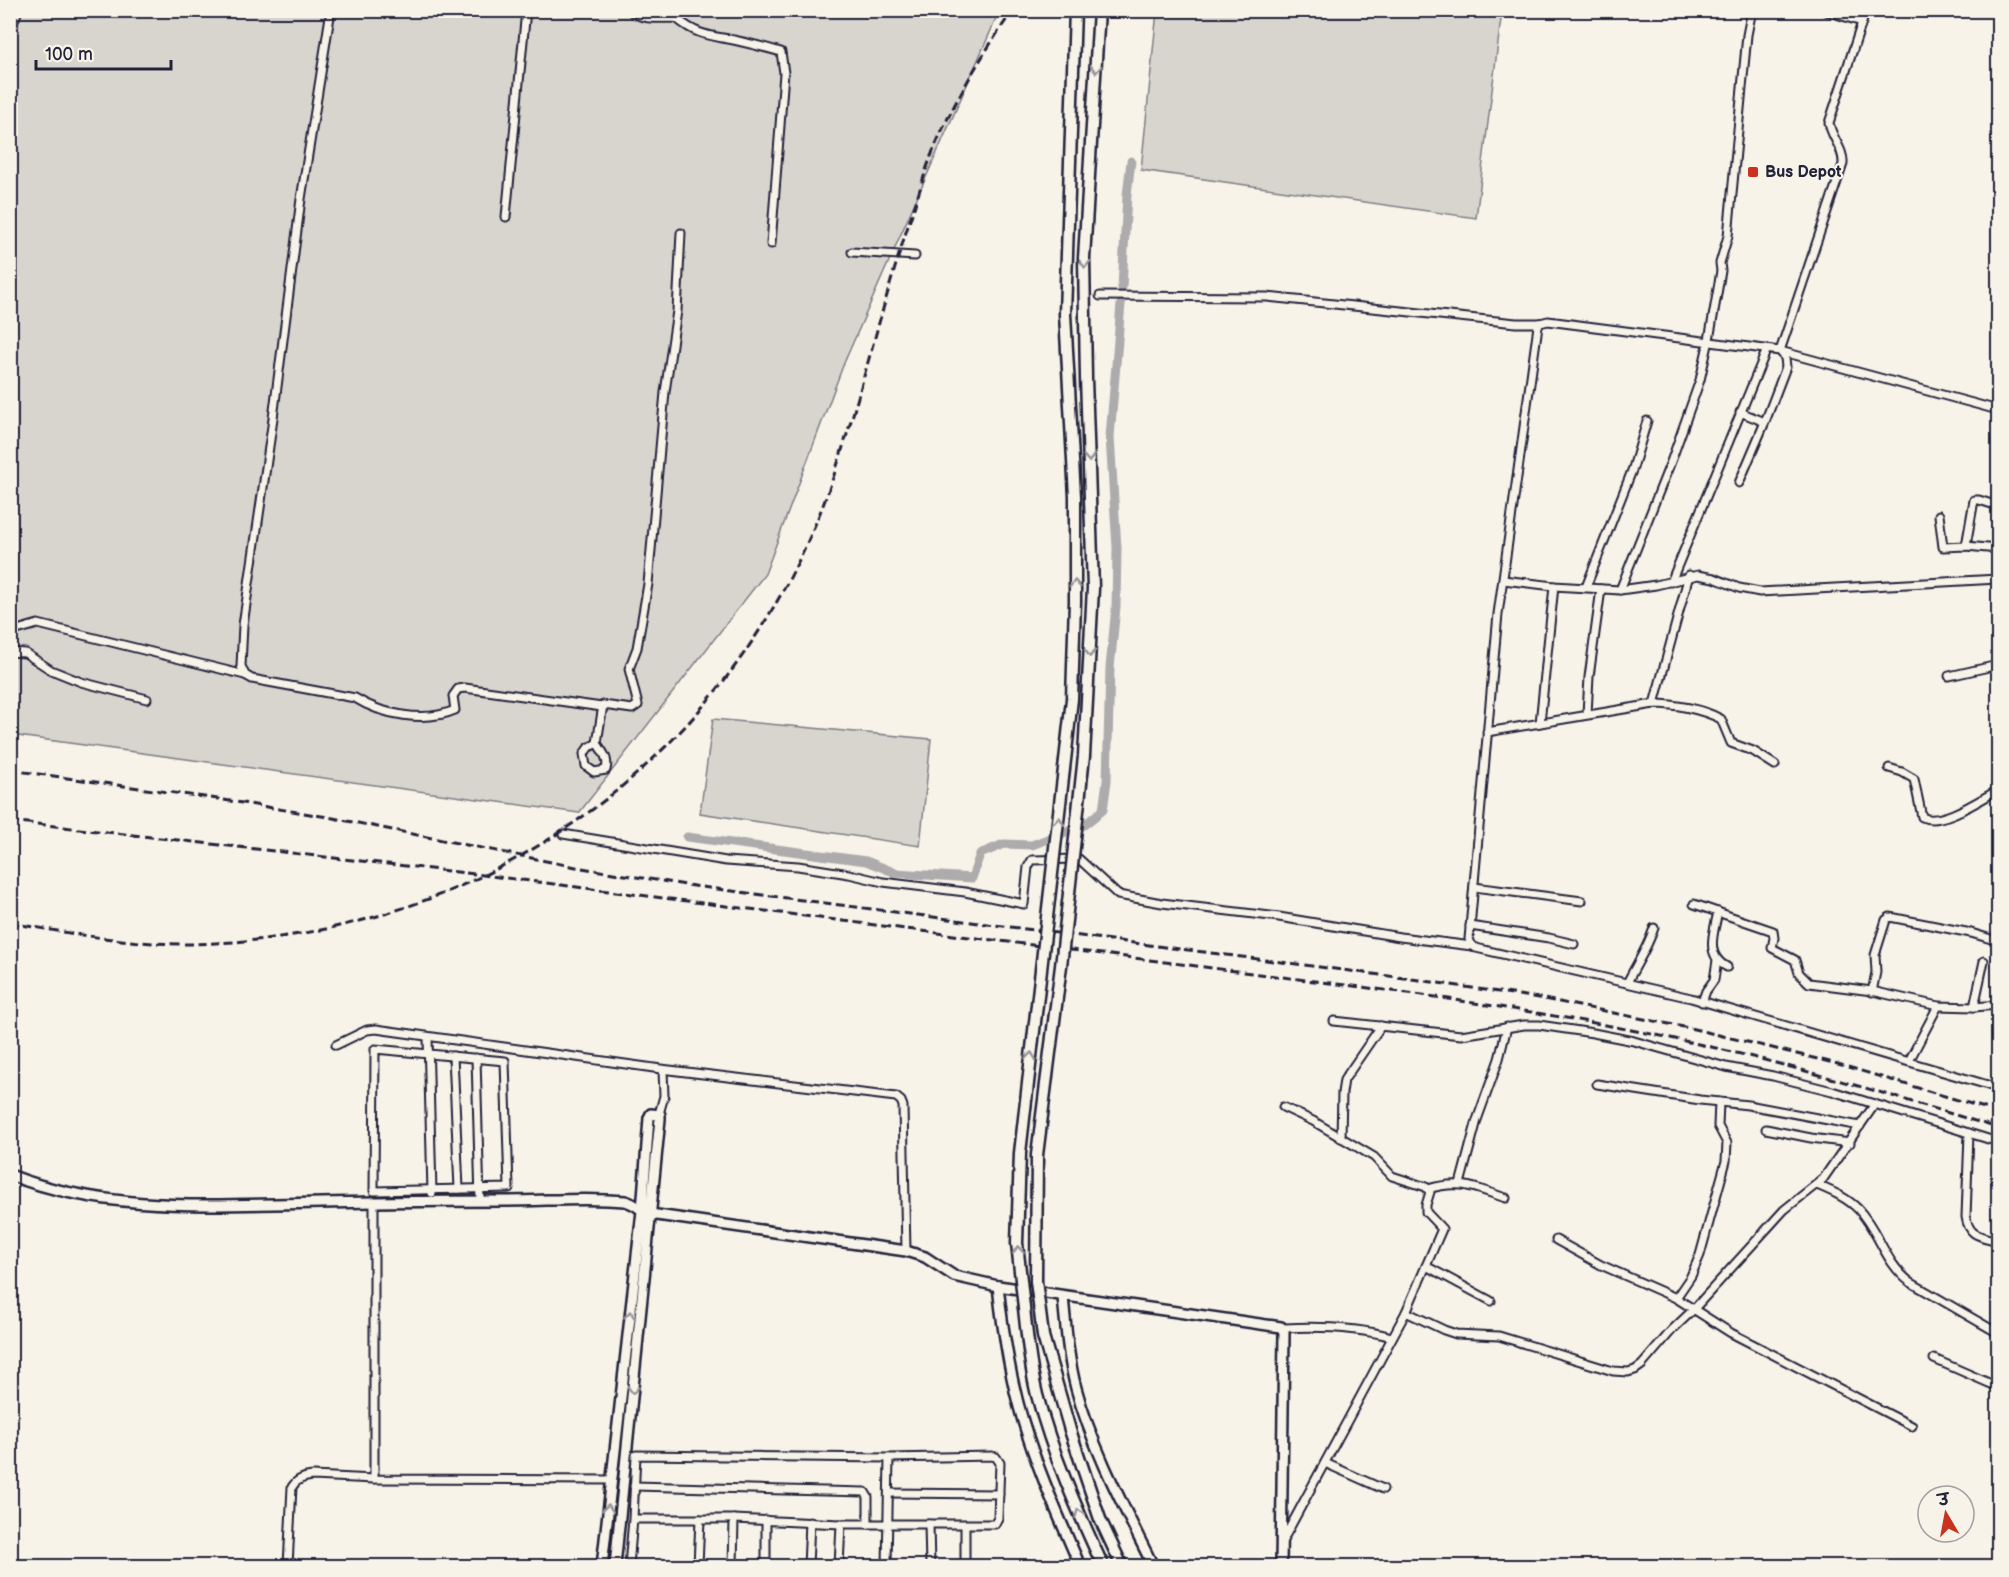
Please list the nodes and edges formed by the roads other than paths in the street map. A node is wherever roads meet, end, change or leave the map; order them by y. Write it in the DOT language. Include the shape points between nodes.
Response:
graph roads {
  1 [pos="18,10"];
  2 [pos="331,10"];
  3 [pos="526,10"];
  4 [pos="630,10"];
  5 [pos="1075,10"];
  6 [pos="1100,10"];
  7 [pos="1752,10"];
  8 [pos="1823,10"];
  9 [pos="1866,10"];
  10 [pos="1862,22"];
  11 [pos="10,32"];
  12 [pos="506,217"];
  13 [pos="681,233"];
  14 [pos="771,244"];
  15 [pos="852,252"];
  16 [pos="915,256"];
  17 [pos="1100,296"];
  18 [pos="1540,323"];
  19 [pos="1709,340"];
  20 [pos="1767,350"];
  21 [pos="1780,351"];
  22 [pos="1998,410"];
  23 [pos="1740,412"];
  24 [pos="1647,421"];
  25 [pos="1765,422"];
  26 [pos="1739,483"];
  27 [pos="1998,506"];
  28 [pos="1939,515"];
  29 [pos="1966,546"];
  30 [pos="1998,549"];
  31 [pos="1689,576"];
  32 [pos="1998,579"];
  33 [pos="1503,580"];
  34 [pos="1671,582"];
  35 [pos="1554,586"];
  36 [pos="1586,587"];
  37 [pos="1601,589"];
  38 [pos="1620,590"];
  39 [pos="10,632"];
  40 [pos="10,652"];
  41 [pos="1998,665"];
  42 [pos="245,675"];
  43 [pos="1949,676"];
  44 [pos="147,699"];
  45 [pos="1654,704"];
  46 [pos="602,707"];
  47 [pos="1587,714"];
  48 [pos="1540,723"];
  49 [pos="1487,732"];
  50 [pos="597,743"];
  51 [pos="1775,765"];
  52 [pos="1889,768"];
  53 [pos="1998,790"];
  54 [pos="563,834"];
  55 [pos="1474,887"];
  56 [pos="1582,901"];
  57 [pos="1694,903"];
  58 [pos="1718,912"];
  59 [pos="1470,926"];
  60 [pos="1654,928"];
  61 [pos="1998,941"];
  62 [pos="1574,944"];
  63 [pos="1472,946"];
  64 [pos="1717,960"];
  65 [pos="1984,961"];
  66 [pos="1727,966"];
  67 [pos="1627,983"];
  68 [pos="1872,992"];
  69 [pos="1702,1002"];
  70 [pos="1998,1005"];
  71 [pos="1938,1006"];
  72 [pos="1974,1007"];
  73 [pos="1334,1021"];
  74 [pos="1381,1026"];
  75 [pos="1507,1027"];
  76 [pos="428,1037"];
  77 [pos="477,1043"];
  78 [pos="336,1045"];
  79 [pos="429,1053"];
  80 [pos="453,1056"];
  81 [pos="474,1058"];
  82 [pos="1909,1061"];
  83 [pos="663,1070"];
  84 [pos="1597,1084"];
  85 [pos="1998,1088"];
  86 [pos="1719,1102"];
  87 [pos="1875,1104"];
  88 [pos="1283,1107"];
  89 [pos="659,1114"];
  90 [pos="1860,1126"];
  91 [pos="1766,1129"];
  92 [pos="1969,1133"];
  93 [pos="1341,1138"];
  94 [pos="1998,1142"];
  95 [pos="1850,1143"];
  96 [pos="10,1175"];
  97 [pos="1460,1184"];
  98 [pos="1817,1185"];
  99 [pos="480,1188"];
  100 [pos="459,1189"];
  101 [pos="1428,1189"];
  102 [pos="432,1191"];
  103 [pos="1506,1198"];
  104 [pos="374,1201"];
  105 [pos="432,1201"];
  106 [pos="480,1201"];
  107 [pos="646,1212"];
  108 [pos="1556,1240"];
  109 [pos="1998,1240"];
  110 [pos="906,1251"];
  111 [pos="1426,1266"];
  112 [pos="998,1286"];
  113 [pos="1064,1297"];
  114 [pos="1676,1298"];
  115 [pos="1491,1300"];
  116 [pos="1693,1310"];
  117 [pos="1406,1312"];
  118 [pos="1284,1328"];
  119 [pos="1998,1334"];
  120 [pos="1392,1337"];
  121 [pos="1934,1359"];
  122 [pos="1998,1387"];
  123 [pos="1912,1426"];
  124 [pos="889,1458"];
  125 [pos="1325,1463"];
  126 [pos="374,1479"];
  127 [pos="611,1480"];
  128 [pos="634,1486"];
  129 [pos="1383,1489"];
  130 [pos="889,1493"];
  131 [pos="999,1494"];
  132 [pos="633,1519"];
  133 [pos="700,1519"];
  134 [pos="734,1519"];
  135 [pos="766,1520"];
  136 [pos="810,1522"];
  137 [pos="840,1524"];
  138 [pos="868,1524"];
  139 [pos="888,1524"];
  140 [pos="929,1524"];
  141 [pos="965,1525"];
  142 [pos="1281,1545"];
  143 [pos="288,1566"];
  144 [pos="602,1566"];
  145 [pos="615,1566"];
  146 [pos="629,1566"];
  147 [pos="698,1566"];
  148 [pos="733,1566"];
  149 [pos="766,1566"];
  150 [pos="808,1566"];
  151 [pos="839,1566"];
  152 [pos="886,1566"];
  153 [pos="930,1566"];
  154 [pos="965,1566"];
  155 [pos="1080,1566"];
  156 [pos="1103,1566"];
  157 [pos="1122,1566"];
  158 [pos="1153,1566"];
  159 [pos="1281,1566"];
  1 -- 11 [label="street"];
  2 -- 42 [label="street" via="243,625 241,666"];
  3 -- 12 [label="street"];
  4 -- 14 [label="street" via="654,18 676,18 707,36 781,52 784,73"];
  156 -- 5 [label="main road, one-way, bridge" via="1065,1476 1037,1393 1017,1243 1020,1153 1072,699 1075,497 1065,314"];
  6 -- 157 [label="main road, one-way, bridge" via="1084,258 1093,588 1084,756 1037,1155 1036,1281 1043,1336 1070,1430 1100,1519"];
  7 -- 19 [label="street" via="1728,236 1720,263"];
  8 -- 10 [label="street"];
  9 -- 10 [label="street"];
  10 -- 21 [label="street" via="1829,123 1844,157 1843,164"];
  13 -- 46 [label="street" via="677,311 664,392 648,584 637,648 629,669 638,705 632,709"];
  15 -- 16 [label="street"];
  17 -- 18 [label="street" via="1267,297"];
  18 -- 19 [label="street"];
  18 -- 33 [label="street"];
  19 -- 20 [label="street"];
  19 -- 38 [label="street" via="1682,433"];
  20 -- 21 [label="street"];
  20 -- 23 [label="street"];
  21 -- 22 [label="street"];
  21 -- 25 [label="street" via="1786,367"];
  23 -- 25 [label="street"];
  23 -- 34 [label="street"];
  24 -- 36 [label="street" via="1633,468"];
  25 -- 26 [label="street"];
  27 -- 29 [label="street" via="1974,500"];
  28 -- 29 [label="street" via="1942,547"];
  29 -- 30 [label="street"];
  31 -- 32 [label="street" via="1714,578 1760,592"];
  31 -- 34 [label="street"];
  31 -- 45 [label="street"];
  33 -- 35 [label="street"];
  33 -- 49 [label="street"];
  34 -- 38 [label="street"];
  35 -- 36 [label="street"];
  35 -- 48 [label="street"];
  36 -- 37 [label="street"];
  37 -- 38 [label="street"];
  37 -- 47 [label="street"];
  39 -- 42 [label="street" via="38,624"];
  40 -- 44 [label="street" via="25,653 51,670 81,682"];
  41 -- 43 [label="street"];
  42 -- 46 [label="street" via="355,698 381,711 417,716 455,710 453,696 458,689 465,688"];
  45 -- 47 [label="street"];
  45 -- 51 [label="street" via="1722,719 1731,743"];
  46 -- 50 [label="street"];
  47 -- 48 [label="street"];
  48 -- 49 [label="street"];
  49 -- 55 [label="street"];
  52 -- 53 [label="street" via="1914,779 1922,817 1927,819 1943,818"];
  54 -- 63 [label="street" via="726,861 798,866 1024,904 1032,860 1079,858 1118,895"];
  55 -- 56 [label="street"];
  55 -- 59 [label="street"];
  57 -- 58 [label="street"];
  58 -- 64 [label="street" via="1711,946"];
  58 -- 68 [label="street" via="1773,931 1772,948 1795,960 1799,973 1809,982"];
  59 -- 62 [label="street"];
  59 -- 63 [label="street"];
  60 -- 67 [label="street"];
  61 -- 68 [label="street" via="1890,917 1875,955"];
  63 -- 67 [label="street"];
  64 -- 66 [label="street"];
  64 -- 69 [label="street" via="1714,980"];
  65 -- 72 [label="street"];
  67 -- 69 [label="street"];
  68 -- 71 [label="street"];
  69 -- 82 [label="street"];
  70 -- 72 [label="street"];
  71 -- 72 [label="street"];
  71 -- 82 [label="street"];
  73 -- 74 [label="street"];
  74 -- 75 [label="street" via="1461,1035"];
  74 -- 93 [label="street" via="1344,1080"];
  75 -- 87 [label="street" via="1539,1025 1634,1041"];
  75 -- 97 [label="street"];
  76 -- 77 [label="street"];
  76 -- 78 [label="street" via="371,1030"];
  76 -- 79 [label="street"];
  77 -- 81 [label="street"];
  77 -- 83 [label="street"];
  79 -- 80 [label="street"];
  79 -- 102 [label="street"];
  79 -- 102 [label="street" via="375,1049 374,1191"];
  80 -- 81 [label="street"];
  80 -- 100 [label="street"];
  81 -- 99 [label="street"];
  81 -- 99 [label="street" via="505,1061 509,1188"];
  82 -- 85 [label="street"];
  83 -- 89 [label="street" via="664,1096"];
  83 -- 110 [label="street" via="898,1099 903,1107"];
  84 -- 86 [label="street"];
  86 -- 90 [label="street"];
  86 -- 114 [label="street" via="1718,1126 1727,1143 1726,1161 1701,1255"];
  87 -- 90 [label="street"];
  87 -- 92 [label="street"];
  88 -- 93 [label="street"];
  89 -- 107 [label="street" via="649,1118"];
  90 -- 95 [label="street"];
  91 -- 95 [label="street"];
  92 -- 94 [label="street"];
  92 -- 109 [label="street" via="1968,1227 1976,1234"];
  93 -- 101 [label="street" via="1374,1157 1392,1176"];
  95 -- 98 [label="street"];
  96 -- 104 [label="street" via="54,1190 145,1203"];
  97 -- 101 [label="street"];
  97 -- 103 [label="street"];
  98 -- 116 [label="street" via="1784,1210"];
  98 -- 119 [label="street" via="1859,1210 1900,1274"];
  99 -- 100 [label="street"];
  99 -- 106 [label="street"];
  100 -- 102 [label="street"];
  101 -- 111 [label="street" via="1426,1212 1442,1229"];
  102 -- 105 [label="street"];
  104 -- 105 [label="street"];
  104 -- 126 [label="street"];
  105 -- 106 [label="street"];
  106 -- 107 [label="street" via="616,1200 630,1202"];
  107 -- 110 [label="street"];
  127 -- 107 [label="street, one-way"];
  107 -- 145 [label="street, one-way"];
  108 -- 114 [label="street" via="1612,1271"];
  110 -- 112 [label="street" via="925,1257 954,1276"];
  111 -- 115 [label="street"];
  111 -- 117 [label="street"];
  112 -- 113 [label="street"];
  112 -- 155 [label="street" via="1023,1421"];
  113 -- 118 [label="street"];
  113 -- 158 [label="street" via="1076,1388 1092,1434"];
  114 -- 116 [label="street"];
  116 -- 117 [label="street" via="1642,1365 1620,1372 1499,1336 1450,1332"];
  116 -- 123 [label="street"];
  117 -- 120 [label="street"];
  118 -- 120 [label="street" via="1335,1327"];
  118 -- 142 [label="street"];
  120 -- 125 [label="street"];
  121 -- 122 [label="street"];
  124 -- 128 [label="street" via="636,1455"];
  124 -- 130 [label="street"];
  124 -- 131 [label="street" via="996,1457 1000,1463"];
  125 -- 129 [label="street"];
  125 -- 142 [label="street"];
  126 -- 127 [label="street"];
  126 -- 143 [label="street" via="313,1476 295,1483 291,1494"];
  144 -- 127 [label="street, one-way"];
  128 -- 132 [label="street"];
  128 -- 138 [label="street" via="864,1492 868,1497"];
  130 -- 131 [label="street"];
  130 -- 139 [label="street"];
  131 -- 141 [label="street" via="997,1523"];
  132 -- 133 [label="street"];
  132 -- 146 [label="street"];
  133 -- 134 [label="street"];
  133 -- 147 [label="street"];
  134 -- 135 [label="street"];
  134 -- 148 [label="street"];
  135 -- 136 [label="street"];
  135 -- 149 [label="street"];
  136 -- 137 [label="street"];
  136 -- 150 [label="street"];
  137 -- 138 [label="street"];
  137 -- 151 [label="street"];
  138 -- 139 [label="street"];
  139 -- 140 [label="street"];
  139 -- 152 [label="street"];
  140 -- 141 [label="street"];
  140 -- 153 [label="street"];
  141 -- 154 [label="street"];
  142 -- 159 [label="street"];
}
